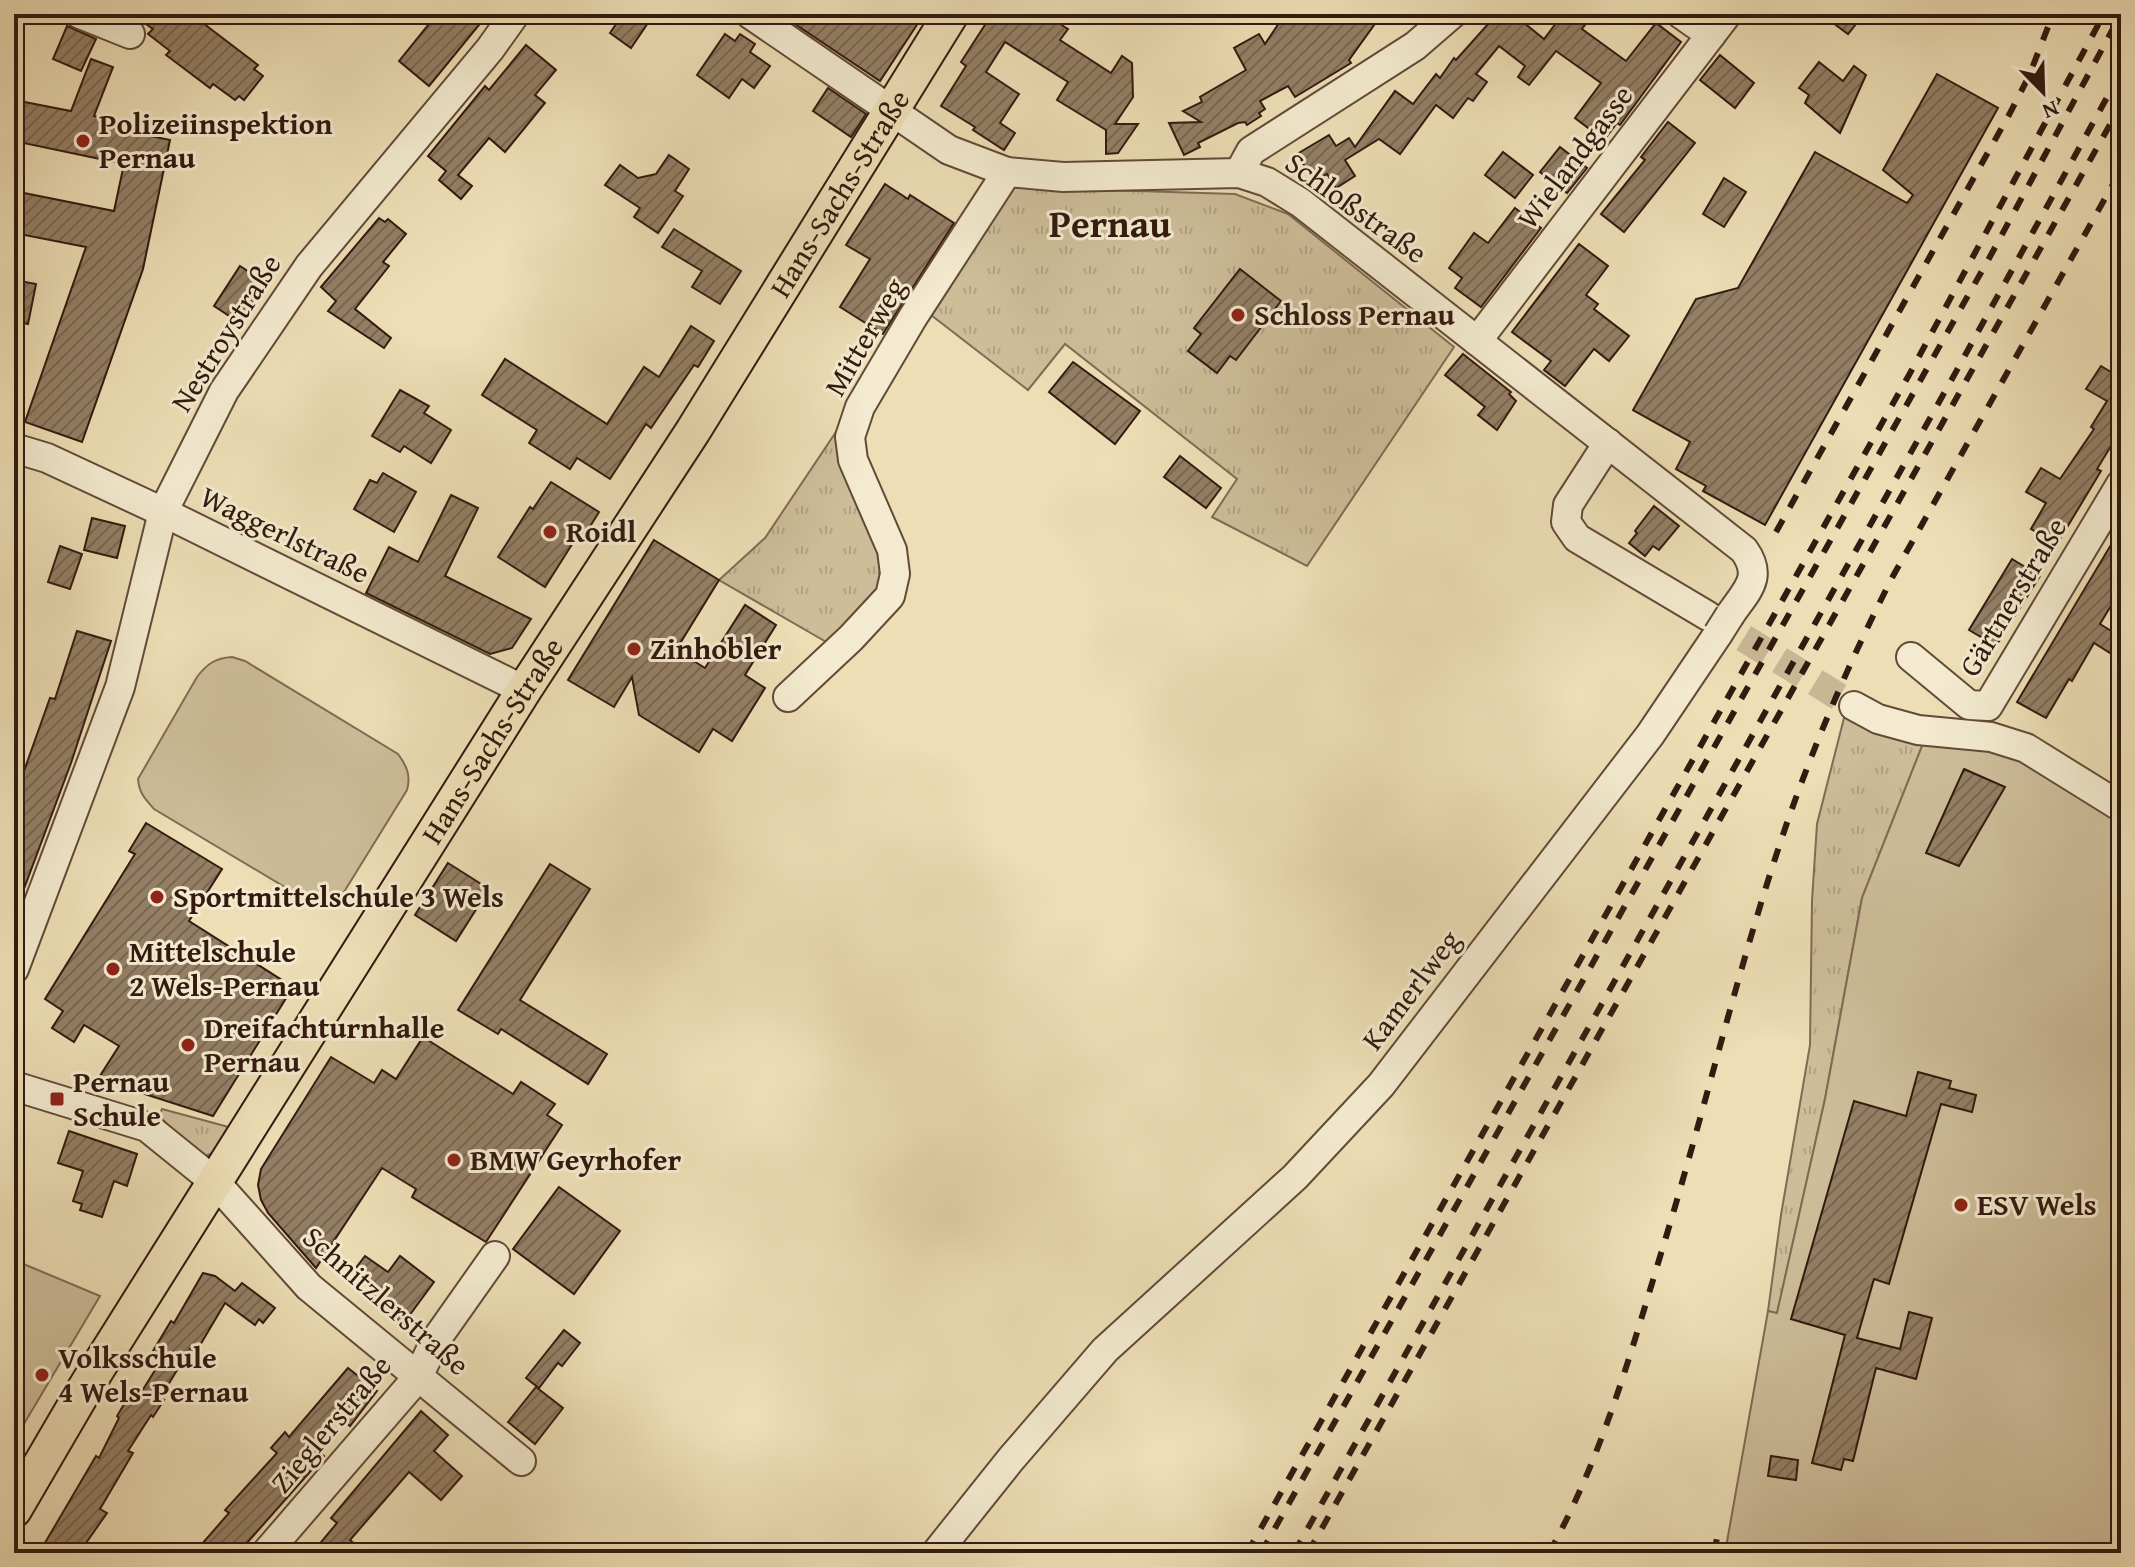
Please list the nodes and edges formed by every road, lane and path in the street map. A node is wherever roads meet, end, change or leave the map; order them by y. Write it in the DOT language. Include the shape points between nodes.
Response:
graph roads {
  1 [pos="80,14"];
  2 [pos="515,14"];
  3 [pos="750,14"];
  4 [pos="951,14"];
  5 [pos="1452,14"];
  6 [pos="1681,14"];
  7 [pos="1719,24"];
  8 [pos="130,34"];
  9 [pos="893,110"];
  10 [pos="1007,172"];
  11 [pos="1239,173"];
  12 [pos="1477,341"];
  13 [pos="1608,443"];
  14 [pos="14,448"];
  15 [pos="2121,484"];
  16 [pos="163,512"];
  17 [pos="1719,622"];
  18 [pos="1911,657"];
  19 [pos="524,690"];
  20 [pos="788,697"];
  21 [pos="1854,706"];
  22 [pos="2121,807"];
  23 [pos="14,969"];
  24 [pos="14,1086"];
  25 [pos="215,1182"];
  26 [pos="495,1256"];
  27 [pos="418,1377"];
  28 [pos="521,1461"];
  29 [pos="14,1510"];
  30 [pos="266,1553"];
  31 [pos="936,1553"];
  1 -- 8 [label="street"];
  2 -- 16 [label="street, Nestroystraße" via="309,266 224,391"];
  3 -- 9 [label="street, Schloßstraße"];
  4 -- 9 [label="main road, Hans-Sachs-Straße"];
  5 -- 11 [label="street" via="1415,46 1251,151"];
  6 -- 7 [label="street"];
  7 -- 12 [label="street, Wielandgasse"];
  9 -- 10 [label="street, Schloßstraße" via="949,150"];
  9 -- 19 [label="main road, Hans-Sachs-Straße"];
  10 -- 11 [label="street, Schloßstraße" via="1063,177"];
  10 -- 20 [label="street, Mitterweg" via="913,317 860,407 850,437 853,460 892,550 895,574 890,596"];
  11 -- 12 [label="street, Schloßstraße" via="1267,182 1301,203"];
  12 -- 13 [label="street, Schloßstraße"];
  13 -- 17 [label="street, Kamerlweg" via="1744,550 1754,564 1754,579"];
  13 -- 17 [label="street" via="1568,505 1566,522 1577,538"];
  14 -- 16 [label="street, Waggerlstraße"];
  15 -- 18 [label="street, Gärtnerstraße" via="1988,706 1969,705"];
  16 -- 19 [label="street, Waggerlstraße"];
  16 -- 23 [label="street, Nestroystraße" via="120,687"];
  17 -- 31 [label="street, Kamerlweg" via="1650,735 1381,1085 1295,1177 1105,1350"];
  19 -- 25 [label="main road, Hans-Sachs-Straße"];
  21 -- 22 [label="street" via="1918,730 1991,737 2026,748"];
  24 -- 25 [label="street, Schnitzlerstraße" via="147,1127"];
  25 -- 27 [label="street, Schnitzlerstraße" via="309,1287"];
  25 -- 29 [label="main road, Hans-Sachs-Straße"];
  26 -- 27 [label="street, Zieglerstraße" via="435,1341"];
  27 -- 28 [label="street, Schnitzlerstraße"];
  27 -- 30 [label="street, Zieglerstraße"];
}
